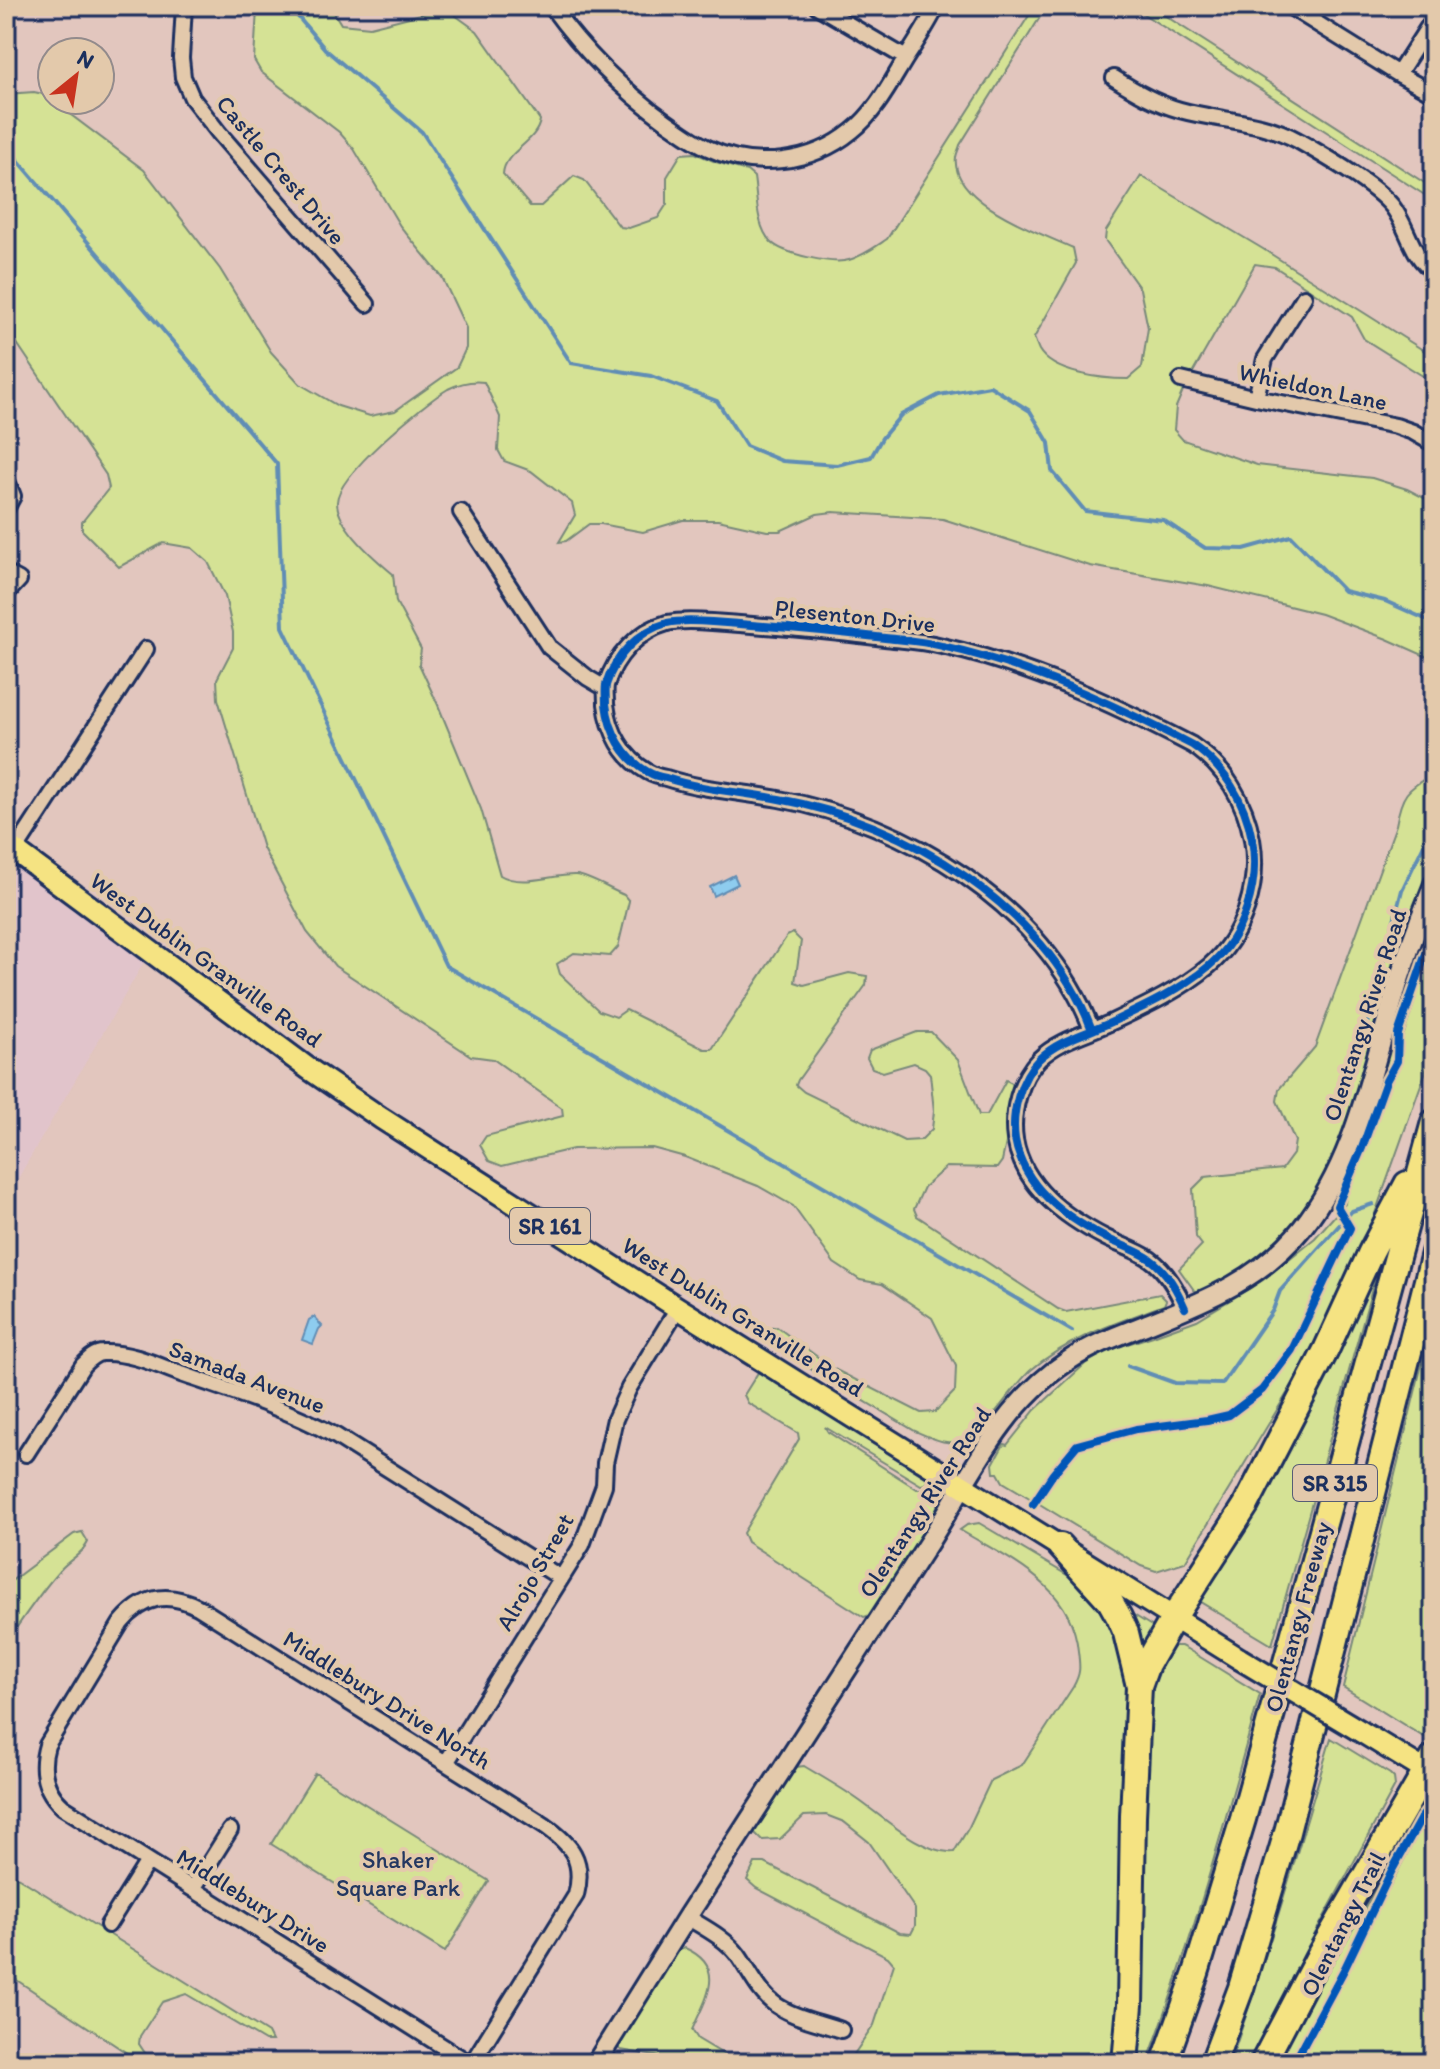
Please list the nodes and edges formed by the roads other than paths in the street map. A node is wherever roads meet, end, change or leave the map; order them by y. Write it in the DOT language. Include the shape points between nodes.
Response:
graph roads {
  1 [pos="184,6"];
  2 [pos="551,6"];
  3 [pos="817,6"];
  4 [pos="937,6"];
  5 [pos="1289,6"];
  6 [pos="1434,18"];
  7 [pos="906,58"];
  8 [pos="1398,74"];
  9 [pos="1114,78"];
  10 [pos="1434,94"];
  11 [pos="1434,272"];
  12 [pos="1304,297"];
  13 [pos="367,304"];
  14 [pos="1181,380"];
  15 [pos="1256,398"];
  16 [pos="1434,444"];
  17 [pos="6,478"];
  18 [pos="6,509"];
  19 [pos="461,512"];
  20 [pos="6,573"];
  21 [pos="6,594"];
  22 [pos="146,649"];
  23 [pos="605,688"];
  24 [pos="11,848"];
  25 [pos="1434,884"];
  26 [pos="1092,1030"];
  27 [pos="1434,1122"];
  28 [pos="1427,1147"];
  29 [pos="1434,1253"];
  30 [pos="678,1308"];
  31 [pos="1185,1308"];
  32 [pos="26,1454"];
  33 [pos="964,1485"];
  34 [pos="1060,1546"];
  35 [pos="561,1578"];
  36 [pos="156,1599"];
  37 [pos="1174,1617"];
  38 [pos="1139,1686"];
  39 [pos="446,1763"];
  40 [pos="1432,1769"];
  41 [pos="230,1830"];
  42 [pos="148,1861"];
  43 [pos="193,1889"];
  44 [pos="687,1917"];
  45 [pos="108,1925"];
  46 [pos="841,2030"];
  47 [pos="470,2063"];
  48 [pos="596,2063"];
  49 [pos="1125,2063"];
  50 [pos="1164,2063"];
  51 [pos="1213,2063"];
  52 [pos="1263,2063"];
  1 -- 13 [label="street, Castle Crest Drive" via="181,58 192,98"];
  2 -- 7 [label="street" via="589,55 635,99 708,148 733,157 788,160 832,145 866,118"];
  3 -- 7 [label="street"];
  4 -- 7 [label="street"];
  5 -- 8 [label="street"];
  6 -- 8 [label="street"];
  8 -- 10 [label="street"];
  9 -- 11 [label="street" via="1164,105 1270,128 1297,140 1390,204 1418,257"];
  12 -- 15 [label="street" via="1265,359"];
  14 -- 15 [label="street, Whieldon Lane"];
  15 -- 16 [label="street, Whieldon Lane" via="1396,426"];
  17 -- 18 [label="street" via="13,496"];
  19 -- 23 [label="street" via="549,647"];
  20 -- 21 [label="street" via="19,580"];
  22 -- 24 [label="street"];
  23 -- 26 [label="street" via="608,720 622,749 648,773 855,819 964,876 1037,939 1065,976"];
  23 -- 26 [label="street, Plesenton Drive" via="621,654 642,635 667,623 838,632 941,645 1010,665 1117,708 1204,753 1238,794 1249,821 1254,880 1245,914 1210,965 1184,984"];
  24 -- 30 [label="main road, West Dublin Granville Road / SR 161" via="309,1069"];
  25 -- 31 [label="main road, Olentangy River Road" via="1413,935 1357,1125 1330,1185 1302,1228 1259,1271"];
  26 -- 31 [label="street, Plesenton Drive" via="1038,1060 1022,1086 1015,1138 1025,1168 1039,1190 1081,1224 1149,1258"];
  27 -- 28 [label="highway, Olentangy Freeway / SR 315"];
  28 -- 37 [label="highway" via="1246,1505"];
  28 -- 50 [label="highway, Olentangy Freeway / SR 315" via="1243,1819"];
  29 -- 51 [label="highway, Olentangy Freeway / SR 315" via="1287,1832"];
  30 -- 33 [label="main road, West Dublin Granville Road / SR 161"];
  30 -- 35 [label="street, Alrojo Street" via="615,1419 604,1485 582,1545"];
  31 -- 33 [label="main road, Olentangy River Road" via="1103,1341 1039,1381 983,1449"];
  32 -- 35 [label="street, Samada Avenue" via="91,1357 101,1352 131,1356 306,1420"];
  33 -- 34 [label="main road, West Dublin Granville Road / SR 161"];
  33 -- 44 [label="main road, Olentangy River Road"];
  34 -- 37 [label="main road, West Dublin Granville Road / SR 161"];
  34 -- 38 [label="highway" via="1119,1617"];
  35 -- 39 [label="street, Alrojo Street"];
  36 -- 39 [label="street, Middlebury Drive North" via="177,1598 198,1607"];
  36 -- 42 [label="street, Middlebury Drive" via="121,1623 44,1756 44,1778 56,1801"];
  37 -- 38 [label="highway"];
  37 -- 40 [label="main road, West Dublin Granville Road / SR 161, bridge"];
  38 -- 49 [label="highway"];
  39 -- 47 [label="street, Middlebury Drive North" via="556,1833 578,1865 572,1905"];
  40 -- 52 [label="highway" via="1320,1954"];
  41 -- 43 [label="street"];
  42 -- 43 [label="street, Middlebury Drive"];
  42 -- 45 [label="street"];
  43 -- 47 [label="street, Middlebury Drive"];
  44 -- 46 [label="street" via="724,1941 778,2006"];
  44 -- 48 [label="main road, Olentangy River Road"];
}
